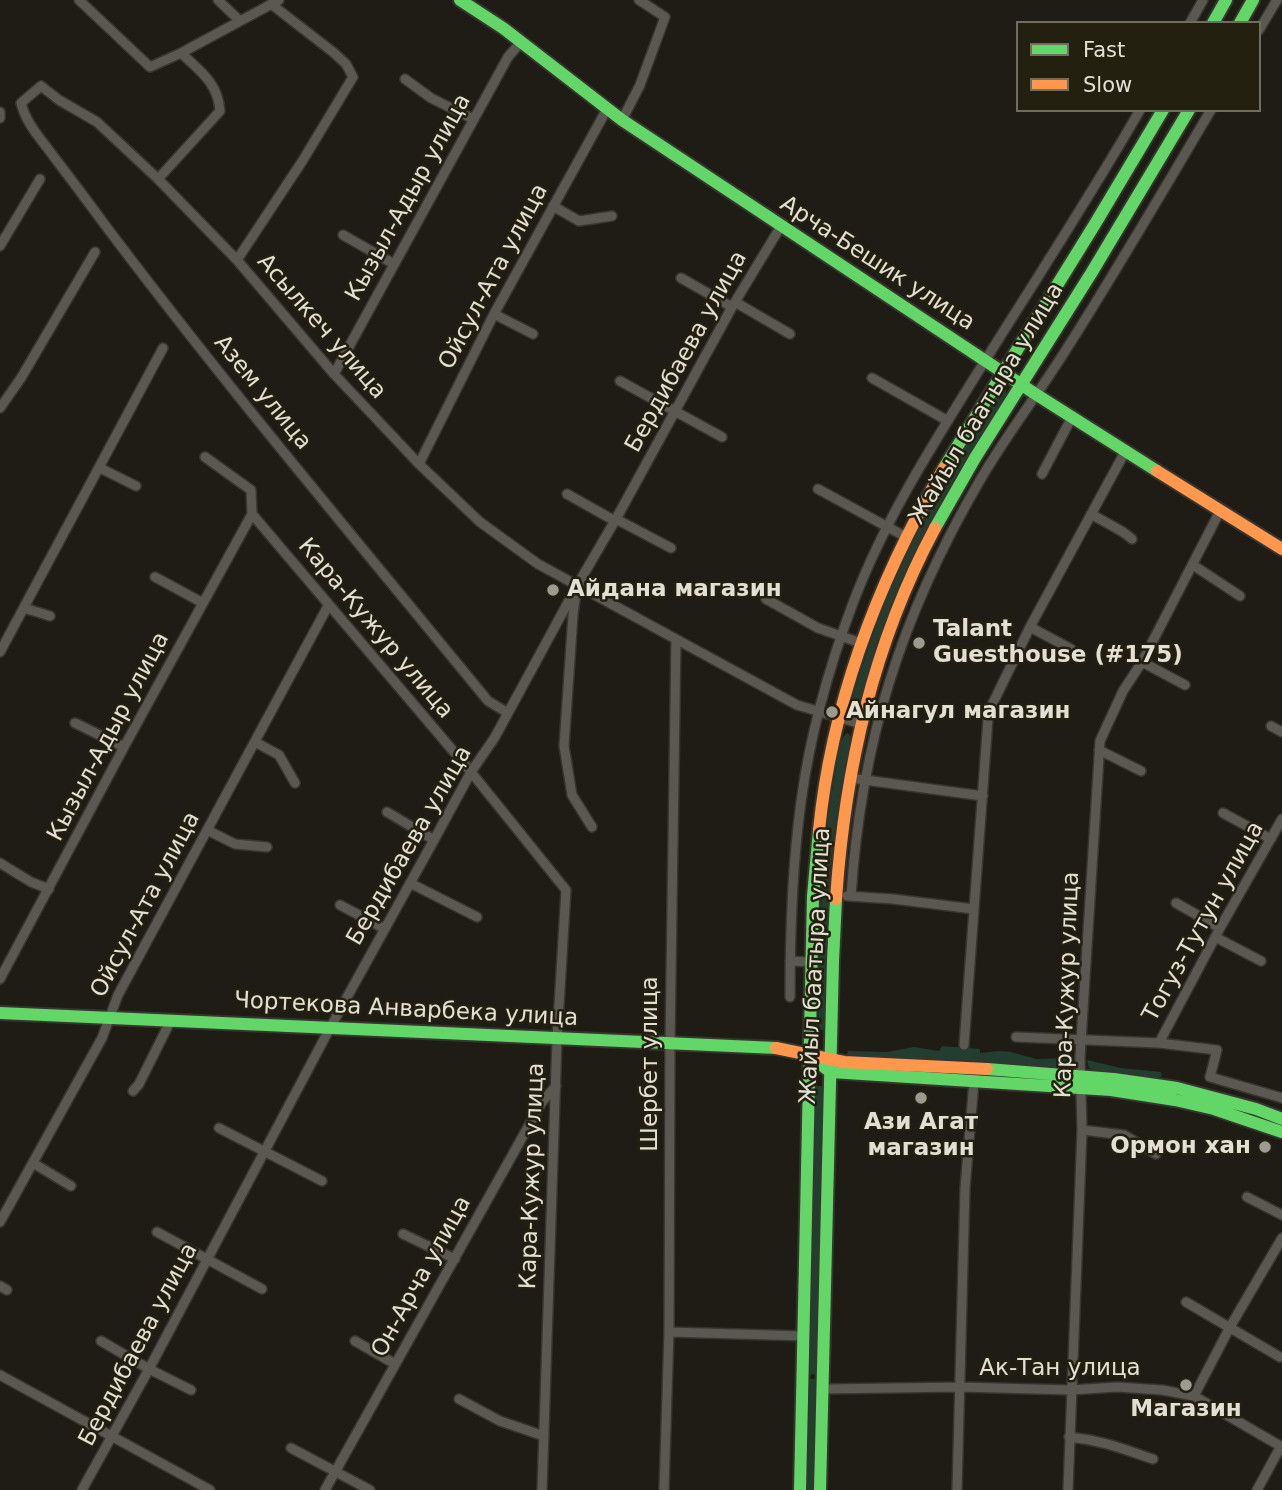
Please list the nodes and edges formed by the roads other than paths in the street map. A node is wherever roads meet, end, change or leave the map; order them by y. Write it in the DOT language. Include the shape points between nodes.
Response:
graph roads {
  1 [pos="79,0"];
  2 [pos="218,0"];
  3 [pos="460,0"];
  4 [pos="639,0"];
  5 [pos="1203,0"];
  6 [pos="1226,0"];
  7 [pos="1253,0"];
  8 [pos="1277,0"];
  9 [pos="275,2"];
  10 [pos="240,20"];
  11 [pos="1191,21"];
  12 [pos="1214,21"];
  13 [pos="1241,21"];
  14 [pos="1261,27"];
  15 [pos="521,42"];
  16 [pos="181,53"];
  17 [pos="405,79"];
  18 [pos="41,86"];
  19 [pos="607,109"];
  20 [pos="0,112"];
  21 [pos="1139,112"];
  22 [pos="1162,112"];
  23 [pos="1188,112"];
  24 [pos="1210,112"];
  25 [pos="0,118"];
  26 [pos="473,119"];
  27 [pos="622,120"];
  28 [pos="40,179"];
  29 [pos="158,179"];
  30 [pos="553,206"];
  31 [pos="612,216"];
  32 [pos="781,226"];
  33 [pos="343,235"];
  34 [pos="0,246"];
  35 [pos="95,252"];
  36 [pos="237,260"];
  37 [pos="394,264"];
  38 [pos="681,278"];
  39 [pos="734,304"];
  40 [pos="494,314"];
  41 [pos="533,334"];
  42 [pos="790,334"];
  43 [pos="163,348"];
  44 [pos="986,360"];
  45 [pos="1003,372"];
  46 [pos="334,374"];
  47 [pos="872,378"];
  48 [pos="620,381"];
  49 [pos="1022,384"];
  50 [pos="1037,395"];
  51 [pos="0,408"];
  52 [pos="675,411"];
  53 [pos="1072,417"];
  54 [pos="948,421"];
  55 [pos="722,437"];
  56 [pos="1126,450"];
  57 [pos="205,457"];
  58 [pos="419,464"];
  59 [pos="100,468"];
  60 [pos="1042,474"];
  61 [pos="136,486"];
  62 [pos="818,489"];
  63 [pos="567,494"];
  64 [pos="1220,511"];
  65 [pos="252,514"];
  66 [pos="1091,514"];
  67 [pos="615,520"];
  68 [pos="887,528"];
  69 [pos="905,537"];
  70 [pos="1132,539"];
  71 [pos="671,548"];
  72 [pos="1282,549"];
  73 [pos="1193,565"];
  74 [pos="155,577"];
  75 [pos="578,584"];
  76 [pos="1240,596"];
  77 [pos="766,599"];
  78 [pos="203,603"];
  79 [pos="328,606"];
  80 [pos="24,608"];
  81 [pos="50,616"];
  82 [pos="1030,627"];
  83 [pos="842,637"];
  84 [pos="677,639"];
  85 [pos="861,643"];
  86 [pos="1071,649"];
  87 [pos="0,652"];
  88 [pos="1142,662"];
  89 [pos="1185,685"];
  90 [pos="820,712"];
  91 [pos="508,713"];
  92 [pos="839,718"];
  93 [pos="75,723"];
  94 [pos="861,724"];
  95 [pos="1271,726"];
  96 [pos="1282,732"];
  97 [pos="255,742"];
  98 [pos="124,747"];
  99 [pos="1099,750"];
  100 [pos="1140,771"];
  101 [pos="471,772"];
  102 [pos="850,778"];
  103 [pos="864,780"];
  104 [pos="295,783"];
  105 [pos="983,796"];
  106 [pos="387,812"];
  107 [pos="1223,813"];
  108 [pos="1282,819"];
  109 [pos="592,827"];
  110 [pos="207,830"];
  111 [pos="1276,835"];
  112 [pos="433,840"];
  113 [pos="267,847"];
  114 [pos="0,863"];
  115 [pos="410,883"];
  116 [pos="49,889"];
  117 [pos="836,896"];
  118 [pos="851,897"];
  119 [pos="1175,903"];
  120 [pos="340,905"];
  121 [pos="974,909"];
  122 [pos="477,917"];
  123 [pos="1220,928"];
  124 [pos="385,929"];
  125 [pos="1215,937"];
  126 [pos="790,961"];
  127 [pos="1261,961"];
  128 [pos="811,962"];
  129 [pos="0,979"];
  130 [pos="789,997"];
  131 [pos="0,1013"];
  132 [pos="110,1017"];
  133 [pos="170,1020"];
  134 [pos="330,1028"];
  135 [pos="1016,1037"];
  136 [pos="557,1039"];
  137 [pos="1082,1040"];
  138 [pos="670,1043"];
  139 [pos="1159,1043"];
  140 [pos="964,1045"];
  141 [pos="810,1056"];
  142 [pos="831,1066"];
  143 [pos="974,1081"];
  144 [pos="1081,1081"];
  145 [pos="556,1086"];
  146 [pos="133,1091"];
  147 [pos="1282,1098"];
  148 [pos="1282,1119"];
  149 [pos="219,1128"];
  150 [pos="1082,1129"];
  151 [pos="1282,1132"];
  152 [pos="265,1151"];
  153 [pos="1156,1154"];
  154 [pos="33,1163"];
  155 [pos="322,1181"];
  156 [pos="71,1186"];
  157 [pos="1247,1197"];
  158 [pos="1282,1215"];
  159 [pos="0,1222"];
  160 [pos="157,1232"];
  161 [pos="403,1234"];
  162 [pos="1282,1238"];
  163 [pos="455,1259"];
  164 [pos="207,1260"];
  165 [pos="261,1289"];
  166 [pos="1186,1302"];
  167 [pos="1230,1327"];
  168 [pos="669,1332"];
  169 [pos="804,1336"];
  170 [pos="101,1341"];
  171 [pos="355,1341"];
  172 [pos="1280,1357"];
  173 [pos="395,1364"];
  174 [pos="149,1369"];
  175 [pos="0,1375"];
  176 [pos="960,1387"];
  177 [pos="824,1389"];
  178 [pos="191,1390"];
  179 [pos="1071,1390"];
  180 [pos="1194,1396"];
  181 [pos="459,1399"];
  182 [pos="544,1436"];
  183 [pos="112,1437"];
  184 [pos="1069,1437"];
  185 [pos="1281,1446"];
  186 [pos="291,1448"];
  187 [pos="1153,1459"];
  188 [pos="335,1471"];
  189 [pos="82,1490"];
  190 [pos="210,1490"];
  191 [pos="325,1490"];
  192 [pos="370,1490"];
  193 [pos="542,1490"];
  194 [pos="664,1490"];
  195 [pos="800,1490"];
  196 [pos="821,1490"];
  197 [pos="957,1490"];
  198 [pos="1068,1490"];
  199 [pos="1257,1490"];
  1 -- 16 [label="street" via="150,67"];
  2 -- 10 [label="street"];
  3 -- 15 [label="main road, Арча-Бешик улица"];
  4 -- 27 [label="street" via="665,17"];
  5 -- 11 [label="street"];
  6 -- 12 [label="main road"];
  7 -- 13 [label="main road"];
  8 -- 14 [label="street"];
  9 -- 10 [label="street"];
  9 -- 36 [label="street" via="340,58 353,77"];
  10 -- 16 [label="street"];
  15 -- 19 [label="main road, Арча-Бешик улица"];
  15 -- 26 [label="street, Кызыл-Адыр улица"];
  16 -- 29 [label="street" via="207,78 219,97 219,111"];
  17 -- 26 [label="street"];
  18 -- 29 [label="street, Асылкеч улица" via="97,122"];
  18 -- 91 [label="street, Азем улица" via="21,103 24,116 59,163 340,521 488,701"];
  19 -- 27 [label="main road, Арча-Бешик улица"];
  19 -- 30 [label="street, Ойсул-Ата улица"];
  20 -- 25 [label="street"];
  21 -- 44 [label="street"];
  22 -- 45 [label="main road, Жайыл баатыра улица"];
  23 -- 49 [label="main road, Жайыл баатыра улица"];
  24 -- 50 [label="street"];
  26 -- 37 [label="street, Кызыл-Адыр улица"];
  27 -- 32 [label="main road, Арча-Бешик улица"];
  28 -- 34 [label="street"];
  29 -- 36 [label="street, Асылкеч улица"];
  30 -- 31 [label="street" via="579,221"];
  30 -- 40 [label="street, Ойсул-Ата улица"];
  32 -- 39 [label="street, Бердибаева улица"];
  32 -- 44 [label="main road, Арча-Бешик улица"];
  33 -- 37 [label="street"];
  35 -- 51 [label="street"];
  36 -- 46 [label="street, Асылкеч улица"];
  37 -- 46 [label="street, Кызыл-Адыр улица"];
  38 -- 39 [label="street"];
  39 -- 42 [label="street"];
  39 -- 52 [label="street, Бердибаева улица"];
  40 -- 41 [label="street"];
  40 -- 58 [label="street, Ойсул-Ата улица"];
  43 -- 59 [label="street"];
  44 -- 45 [label="main road, Арча-Бешик улица"];
  44 -- 54 [label="street"];
  45 -- 49 [label="main road, Арча-Бешик улица"];
  45 -- 69 [label="main road, Жайыл баатыра улица"];
  46 -- 58 [label="street, Асылкеч улица"];
  47 -- 54 [label="street"];
  48 -- 52 [label="street"];
  49 -- 50 [label="main road, Арча-Бешик улица"];
  49 -- 94 [label="main road, Жайыл баатыра улица" via="926,547 892,625"];
  50 -- 53 [label="main road, Арча-Бешик улица"];
  50 -- 103 [label="street" via="979,481 928,579 885,692"];
  52 -- 55 [label="street"];
  52 -- 67 [label="street, Бердибаева улица"];
  53 -- 56 [label="main road, Арча-Бешик улица"];
  53 -- 60 [label="street"];
  54 -- 68 [label="street"];
  56 -- 64 [label="main road, Арча-Бешик улица"];
  56 -- 66 [label="street"];
  57 -- 65 [label="street" via="251,490"];
  58 -- 75 [label="street, Асылкеч улица" via="480,522 538,564"];
  59 -- 61 [label="street"];
  59 -- 80 [label="street"];
  62 -- 68 [label="street"];
  63 -- 67 [label="street"];
  64 -- 72 [label="main road, Арча-Бешик улица"];
  64 -- 73 [label="street, Кара-Кужур улица"];
  65 -- 78 [label="street, Кызыл-Адыр улица"];
  65 -- 79 [label="street, Кара-Кужур улица"];
  66 -- 70 [label="street"];
  66 -- 82 [label="street"];
  67 -- 71 [label="street"];
  67 -- 75 [label="street, Бердибаева улица"];
  68 -- 69 [label="street"];
  68 -- 83 [label="street"];
  69 -- 85 [label="main road, Жайыл баатыра улица"];
  73 -- 76 [label="street"];
  73 -- 88 [label="street, Кара-Кужур улица"];
  74 -- 78 [label="street"];
  75 -- 84 [label="street, Асылкеч улица"];
  75 -- 91 [label="street, Бердибаева улица"];
  75 -- 109 [label="street" via="564,746 572,795"];
  77 -- 83 [label="street"];
  78 -- 98 [label="street, Кызыл-Адыр улица"];
  79 -- 97 [label="street, Ойсул-Ата улица"];
  79 -- 101 [label="street, Кара-Кужур улица"];
  80 -- 81 [label="street"];
  80 -- 87 [label="street"];
  82 -- 86 [label="street"];
  82 -- 105 [label="street" via="991,707"];
  83 -- 85 [label="street"];
  83 -- 90 [label="street"];
  84 -- 90 [label="street, Асылкеч улица" via="797,705"];
  84 -- 138 [label="street, Шербет улица"];
  85 -- 92 [label="main road, Жайыл баатыра улица"];
  88 -- 89 [label="street"];
  88 -- 99 [label="street, Кара-Кужур улица" via="1101,734"];
  90 -- 92 [label="street, Асылкеч улица"];
  90 -- 126 [label="street" via="798,822"];
  91 -- 101 [label="street, Бердибаева улица"];
  92 -- 94 [label="street, Асылкеч улица"];
  92 -- 128 [label="main road, Жайыл баатыра улица" via="818,831"];
  93 -- 98 [label="street"];
  94 -- 102 [label="main road, Жайыл баатыра улица"];
  95 -- 96 [label="street"];
  97 -- 104 [label="street" via="279,755"];
  97 -- 110 [label="street, Ойсул-Ата улица"];
  98 -- 116 [label="street, Кызыл-Адыр улица"];
  99 -- 100 [label="street"];
  99 -- 137 [label="street, Кара-Кужур улица"];
  101 -- 112 [label="street, Бердибаева улица"];
  101 -- 136 [label="street, Кара-Кужур улица" via="566,890"];
  102 -- 103 [label="street"];
  102 -- 117 [label="main road, Жайыл баатыра улица"];
  103 -- 105 [label="street"];
  103 -- 118 [label="street"];
  105 -- 121 [label="street"];
  106 -- 112 [label="street"];
  107 -- 111 [label="street"];
  108 -- 111 [label="street, Тогуз-Тутун улица"];
  110 -- 113 [label="street" via="235,844"];
  110 -- 132 [label="street, Ойсул-Ата улица"];
  111 -- 123 [label="street, Тогуз-Тутун улица"];
  112 -- 115 [label="street, Бердибаева улица"];
  114 -- 116 [label="street"];
  115 -- 122 [label="street"];
  115 -- 124 [label="street, Бердибаева улица"];
  116 -- 129 [label="street, Кызыл-Адыр улица"];
  117 -- 118 [label="street"];
  117 -- 142 [label="main road, Жайыл баатыра улица"];
  118 -- 121 [label="street"];
  119 -- 123 [label="street"];
  120 -- 124 [label="street"];
  121 -- 140 [label="street"];
  123 -- 125 [label="street, Тогуз-Тутун улица"];
  124 -- 134 [label="street, Бердибаева улица"];
  125 -- 127 [label="street"];
  125 -- 139 [label="street, Тогуз-Тутун улица"];
  126 -- 128 [label="street"];
  126 -- 130 [label="street"];
  128 -- 141 [label="main road, Жайыл баатыра улица"];
  131 -- 132 [label="main road, Чортекова Анварбека улица"];
  132 -- 133 [label="main road, Чортекова Анварбека улица"];
  132 -- 154 [label="street, Ойсул-Ата улица"];
  133 -- 134 [label="main road, Чортекова Анварбека улица"];
  133 -- 146 [label="street"];
  134 -- 136 [label="main road, Чортекова Анварбека улица"];
  134 -- 152 [label="street, Бердибаева улица"];
  135 -- 137 [label="street"];
  136 -- 138 [label="main road, Чортекова Анварбека улица"];
  136 -- 145 [label="street, Кара-Кужур улица"];
  137 -- 139 [label="street"];
  137 -- 144 [label="street, Кара-Кужур улица"];
  138 -- 141 [label="main road, Чортекова Анварбека улица" via="780,1048"];
  138 -- 168 [label="street, Шербет улица"];
  139 -- 147 [label="street" via="1217,1050 1210,1077"];
  141 -- 142 [label="main road"];
  141 -- 169 [label="main road, Жайыл баатыра улица"];
  142 -- 143 [label="main road"];
  142 -- 144 [label="main road"];
  142 -- 177 [label="main road, Жайыл баатыра улица"];
  143 -- 144 [label="main road"];
  143 -- 176 [label="street" via="965,1188"];
  144 -- 148 [label="main road" via="1177,1088"];
  144 -- 150 [label="street, Кара-Кужур улица"];
  144 -- 151 [label="main road" via="1214,1109"];
  145 -- 163 [label="street, Он-Арча улица" via="542,1102"];
  145 -- 182 [label="street, Кара-Кужур улица"];
  149 -- 152 [label="street"];
  150 -- 153 [label="street" via="1124,1135"];
  150 -- 179 [label="street, Кара-Кужур улица"];
  152 -- 155 [label="street"];
  152 -- 164 [label="street, Бердибаева улица"];
  154 -- 156 [label="street"];
  154 -- 159 [label="street, Ойсул-Ата улица"];
  157 -- 158 [label="street"];
  160 -- 164 [label="street"];
  161 -- 163 [label="street"];
  162 -- 167 [label="street"];
  163 -- 173 [label="street, Он-Арча улица"];
  164 -- 165 [label="street"];
  164 -- 174 [label="street, Бердибаева улица"];
  166 -- 167 [label="street"];
  167 -- 172 [label="street"];
  167 -- 180 [label="street"];
  168 -- 169 [label="street"];
  168 -- 194 [label="street, Шербет улица"];
  169 -- 195 [label="main road, Жайыл баатыра улица"];
  170 -- 174 [label="street"];
  171 -- 173 [label="street"];
  173 -- 188 [label="street, Он-Арча улица"];
  174 -- 178 [label="street"];
  174 -- 183 [label="street, Бердибаева улица"];
  175 -- 183 [label="street"];
  176 -- 177 [label="street, Ак-Тан улица"];
  176 -- 179 [label="street, Ак-Тан улица"];
  176 -- 197 [label="street"];
  177 -- 196 [label="main road, Жайыл баатыра улица"];
  179 -- 180 [label="street, Ак-Тан улица" via="1117,1387"];
  179 -- 184 [label="street, Кара-Кужур улица"];
  180 -- 185 [label="street, Ак-Тан улица"];
  181 -- 182 [label="street" via="500,1421"];
  182 -- 193 [label="street, Кара-Кужур улица"];
  183 -- 189 [label="street, Бердибаева улица"];
  183 -- 190 [label="street"];
  184 -- 187 [label="street" via="1111,1444"];
  184 -- 198 [label="street, Кара-Кужур улица"];
  185 -- 199 [label="street"];
  186 -- 188 [label="street"];
  188 -- 191 [label="street, Он-Арча улица"];
  188 -- 192 [label="street"];
}
